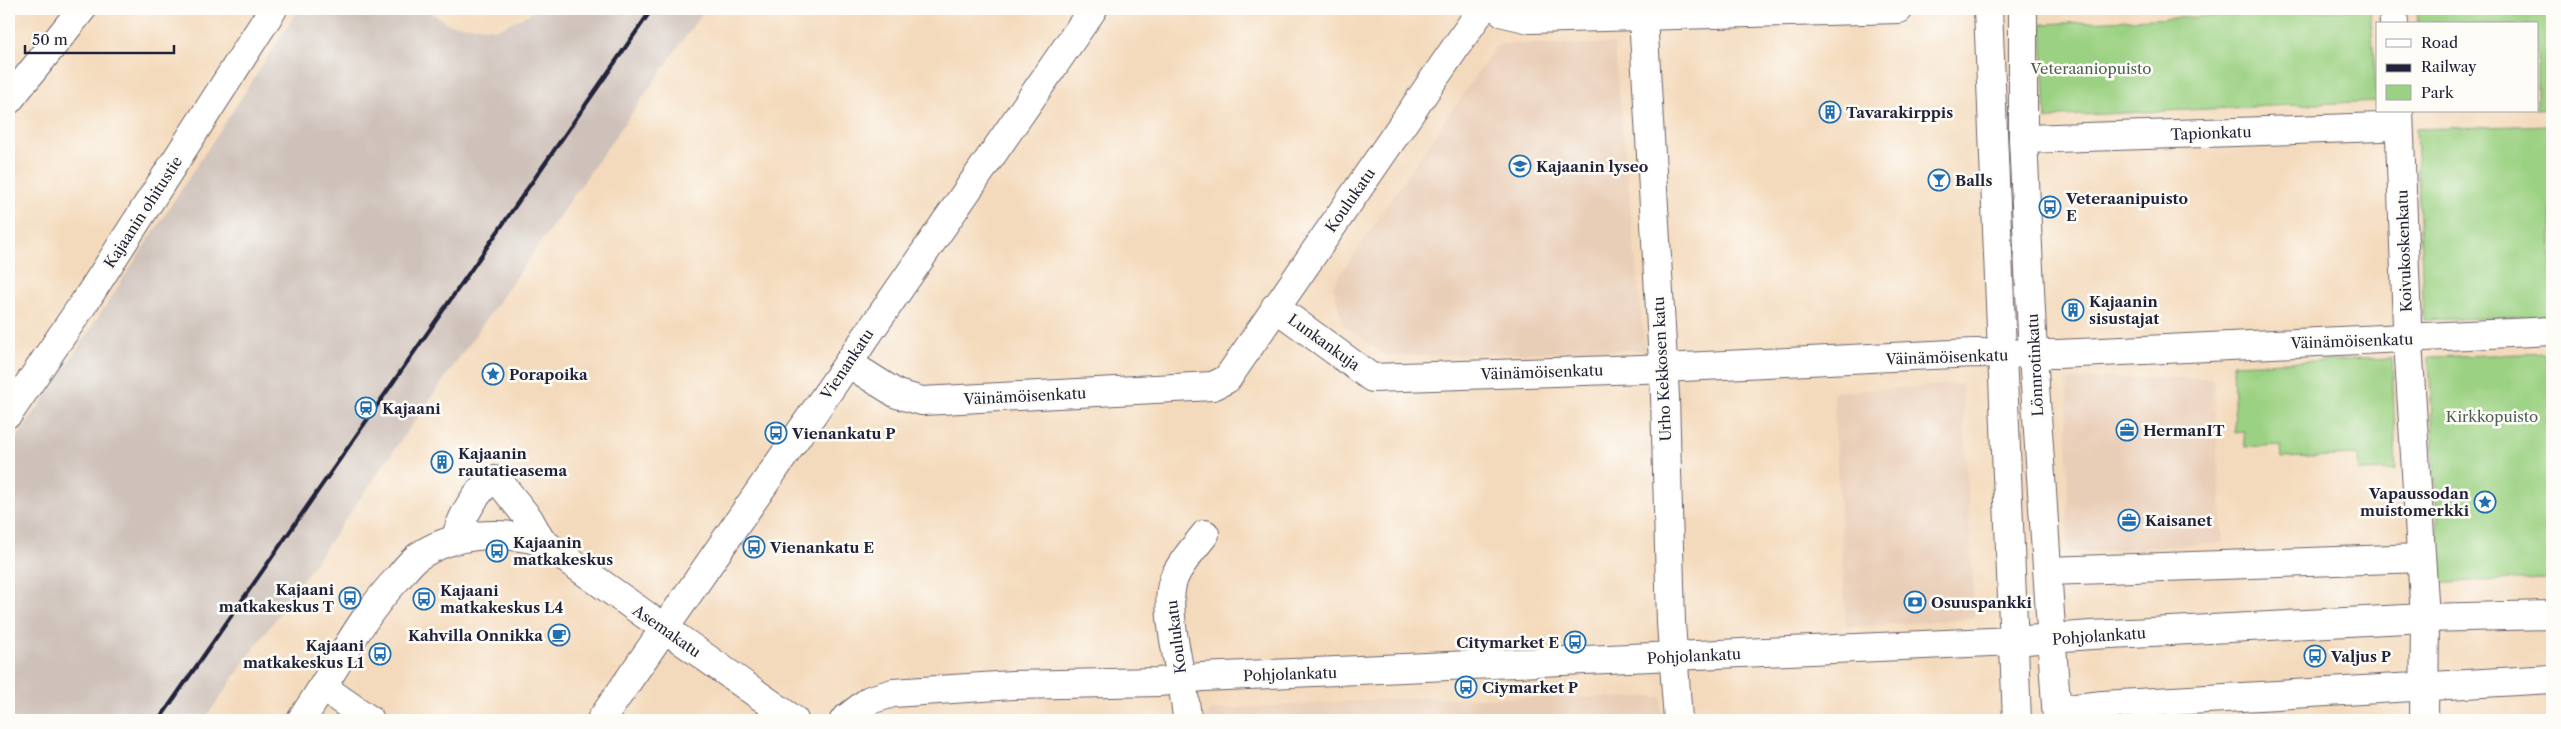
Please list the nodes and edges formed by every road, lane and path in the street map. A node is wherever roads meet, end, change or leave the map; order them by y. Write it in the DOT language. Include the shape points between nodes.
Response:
graph roads {
  1 [pos="82,9"];
  2 [pos="273,9"];
  3 [pos="1093,9"];
  4 [pos="1482,9"];
  5 [pos="1499,9"];
  6 [pos="1899,9"];
  7 [pos="1988,9"];
  8 [pos="2023,9"];
  9 [pos="2393,9"];
  10 [pos="1643,17"];
  11 [pos="2394,22"];
  12 [pos="9,100"];
  13 [pos="2399,117"];
  14 [pos="2023,139"];
  15 [pos="1275,307"];
  16 [pos="2552,331"];
  17 [pos="2409,339"];
  18 [pos="2033,354"];
  19 [pos="2000,355"];
  20 [pos="848,363"];
  21 [pos="1663,368"];
  22 [pos="1372,378"];
  23 [pos="1213,386"];
  24 [pos="9,413"];
  25 [pos="1205,534"];
  26 [pos="456,539"];
  27 [pos="541,541"];
  28 [pos="2421,558"];
  29 [pos="2048,571"];
  30 [pos="2552,615"];
  31 [pos="2425,618"];
  32 [pos="665,629"];
  33 [pos="2054,639"];
  34 [pos="2014,641"];
  35 [pos="1674,657"];
  36 [pos="1181,679"];
  37 [pos="2552,679"];
  38 [pos="2425,686"];
  39 [pos="324,688"];
  40 [pos="2057,715"];
  41 [pos="301,720"];
  42 [pos="370,720"];
  43 [pos="601,720"];
  44 [pos="794,720"];
  45 [pos="844,720"];
  46 [pos="1187,720"];
  47 [pos="1678,720"];
  48 [pos="2017,720"];
  49 [pos="2424,720"];
  1 -- 12 [label="main road"];
  2 -- 24 [label="main road, Kajaanin ohitustie" via="90,294"];
  3 -- 20 [label="main road, Vienankatu"];
  4 -- 15 [label="main road, Koulukatu"];
  5 -- 10 [label="main road" via="1530,19"];
  6 -- 10 [label="main road"];
  7 -- 19 [label="main road" via="1999,237"];
  8 -- 14 [label="main road, Lönnrotinkatu"];
  9 -- 11 [label="main road"];
  10 -- 21 [label="main road, Urho Kekkosen katu"];
  13 -- 14 [label="main road, Tapionkatu" via="2381,127"];
  13 -- 17 [label="main road, Koivukoskenkatu"];
  14 -- 18 [label="main road, Lönnrotinkatu"];
  15 -- 22 [label="main road, Lunkankuja"];
  15 -- 23 [label="main road, Koulukatu" via="1227,379"];
  16 -- 17 [label="main road, Väinämöisenkatu"];
  17 -- 18 [label="main road, Väinämöisenkatu"];
  17 -- 28 [label="main road, Koivukoskenkatu"];
  18 -- 19 [label="main road, Väinämöisenkatu"];
  18 -- 29 [label="main road, Lönnrotinkatu"];
  19 -- 21 [label="main road, Väinämöisenkatu" via="1974,353"];
  19 -- 34 [label="main road"];
  20 -- 23 [label="main road, Väinämöisenkatu" via="897,394 922,401"];
  20 -- 32 [label="main road, Vienankatu"];
  21 -- 22 [label="main road, Väinämöisenkatu"];
  21 -- 35 [label="main road, Urho Kekkosen katu"];
  25 -- 36 [label="main road, Koulukatu" via="1174,577 1170,591"];
  26 -- 27 [label="main road, Asemakatu" via="500,535"];
  26 -- 27 [label="main road, Asemakatu" via="461,520 485,486 494,480 501,484 529,519"];
  26 -- 39 [label="main road, Asemakatu" via="418,556 384,592 354,634"];
  27 -- 32 [label="main road, Asemakatu"];
  28 -- 29 [label="main road"];
  28 -- 31 [label="main road, Koivukoskenkatu"];
  29 -- 33 [label="main road, Lönnrotinkatu"];
  30 -- 31 [label="main road, Pohjolankatu"];
  31 -- 33 [label="main road, Pohjolankatu"];
  31 -- 38 [label="main road, Koivukoskenkatu"];
  32 -- 43 [label="main road, Vienankatu"];
  32 -- 44 [label="main road, Asemakatu"];
  33 -- 34 [label="main road, Pohjolankatu"];
  33 -- 40 [label="main road, Lönnrotinkatu"];
  34 -- 35 [label="main road, Pohjolankatu"];
  34 -- 48 [label="main road"];
  35 -- 36 [label="main road, Pohjolankatu"];
  35 -- 47 [label="main road, Urho Kekkosen katu"];
  36 -- 45 [label="main road, Pohjolankatu" via="893,693 870,700"];
  36 -- 46 [label="main road, Koulukatu"];
  37 -- 38 [label="main road"];
  38 -- 40 [label="main road" via="2103,705"];
  38 -- 49 [label="main road, Koivukoskenkatu"];
  39 -- 41 [label="main road, Asemakatu"];
  39 -- 42 [label="main road"];
}
